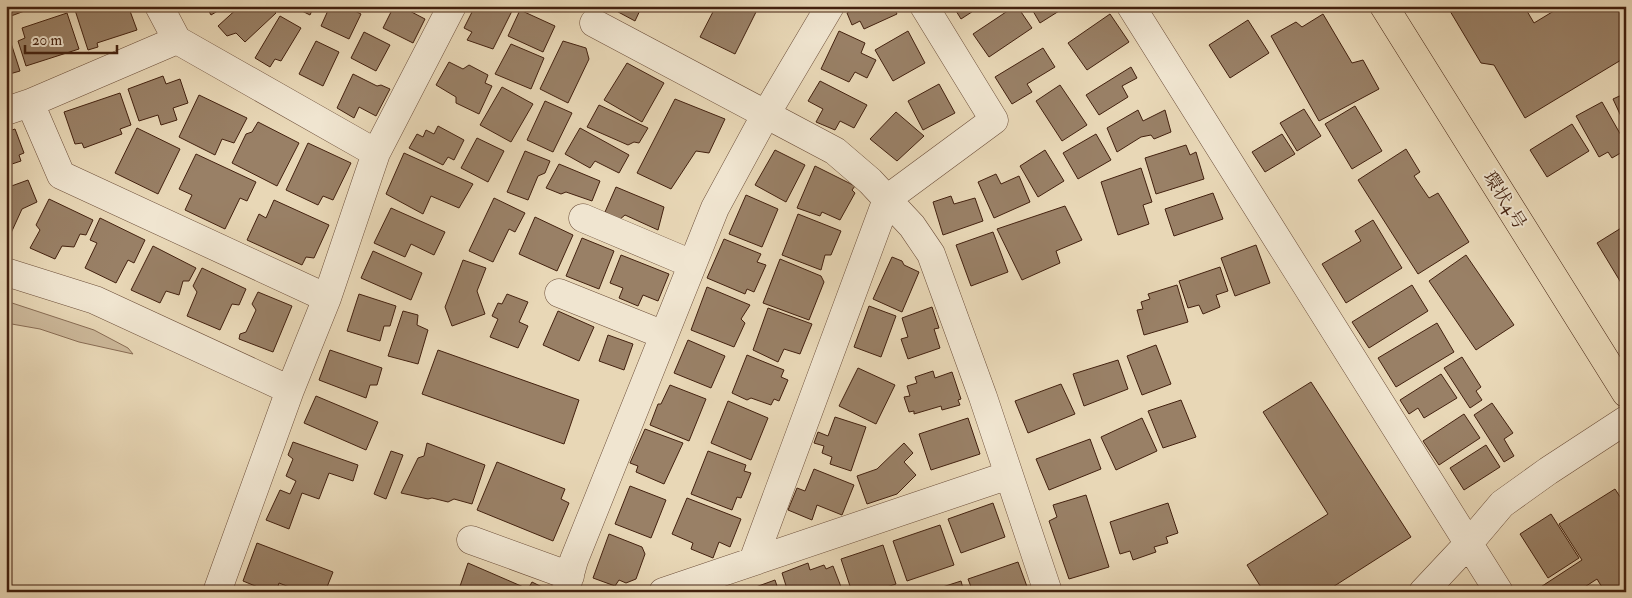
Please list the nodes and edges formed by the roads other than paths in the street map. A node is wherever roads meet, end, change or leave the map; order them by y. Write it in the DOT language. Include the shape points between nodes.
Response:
graph roads {
  1 [pos="159,6"];
  2 [pos="452,6"];
  3 [pos="830,6"];
  4 [pos="924,6"];
  5 [pos="1131,6"];
  6 [pos="1384,6"];
  7 [pos="594,23"];
  8 [pos="176,40"];
  9 [pos="18,107"];
  10 [pos="766,114"];
  11 [pos="376,153"];
  12 [pos="888,199"];
  13 [pos="583,218"];
  14 [pos="692,264"];
  15 [pos="6,272"];
  16 [pos="559,293"];
  17 [pos="327,298"];
  18 [pos="664,335"];
  19 [pos="290,390"];
  20 [pos="1626,393"];
  21 [pos="1626,420"];
  22 [pos="1009,475"];
  23 [pos="471,540"];
  24 [pos="1469,543"];
  25 [pos="753,561"];
  26 [pos="567,584"];
  27 [pos="218,592"];
  28 [pos="663,592"];
  29 [pos="1048,592"];
  30 [pos="1423,592"];
  31 [pos="1500,592"];
  1 -- 8 [label="street"];
  2 -- 11 [label="street"];
  3 -- 10 [label="street"];
  4 -- 12 [label="street" via="994,120"];
  5 -- 24 [label="street"];
  6 -- 20 [label="main road, 環状4号"];
  7 -- 10 [label="street"];
  8 -- 9 [label="street"];
  8 -- 11 [label="street"];
  9 -- 17 [label="street" via="61,175"];
  10 -- 12 [label="street" via="835,151"];
  10 -- 14 [label="street" via="715,208"];
  11 -- 17 [label="street"];
  12 -- 22 [label="street" via="932,254"];
  12 -- 25 [label="street"];
  13 -- 14 [label="street"];
  14 -- 18 [label="street"];
  15 -- 19 [label="street" via="95,300"];
  16 -- 18 [label="street"];
  17 -- 19 [label="street"];
  18 -- 26 [label="street"];
  19 -- 27 [label="street"];
  21 -- 24 [label="street" via="1502,504"];
  22 -- 25 [label="street"];
  22 -- 29 [label="street"];
  23 -- 26 [label="street"];
  24 -- 30 [label="street"];
  24 -- 31 [label="street"];
  25 -- 28 [label="street"];
}
